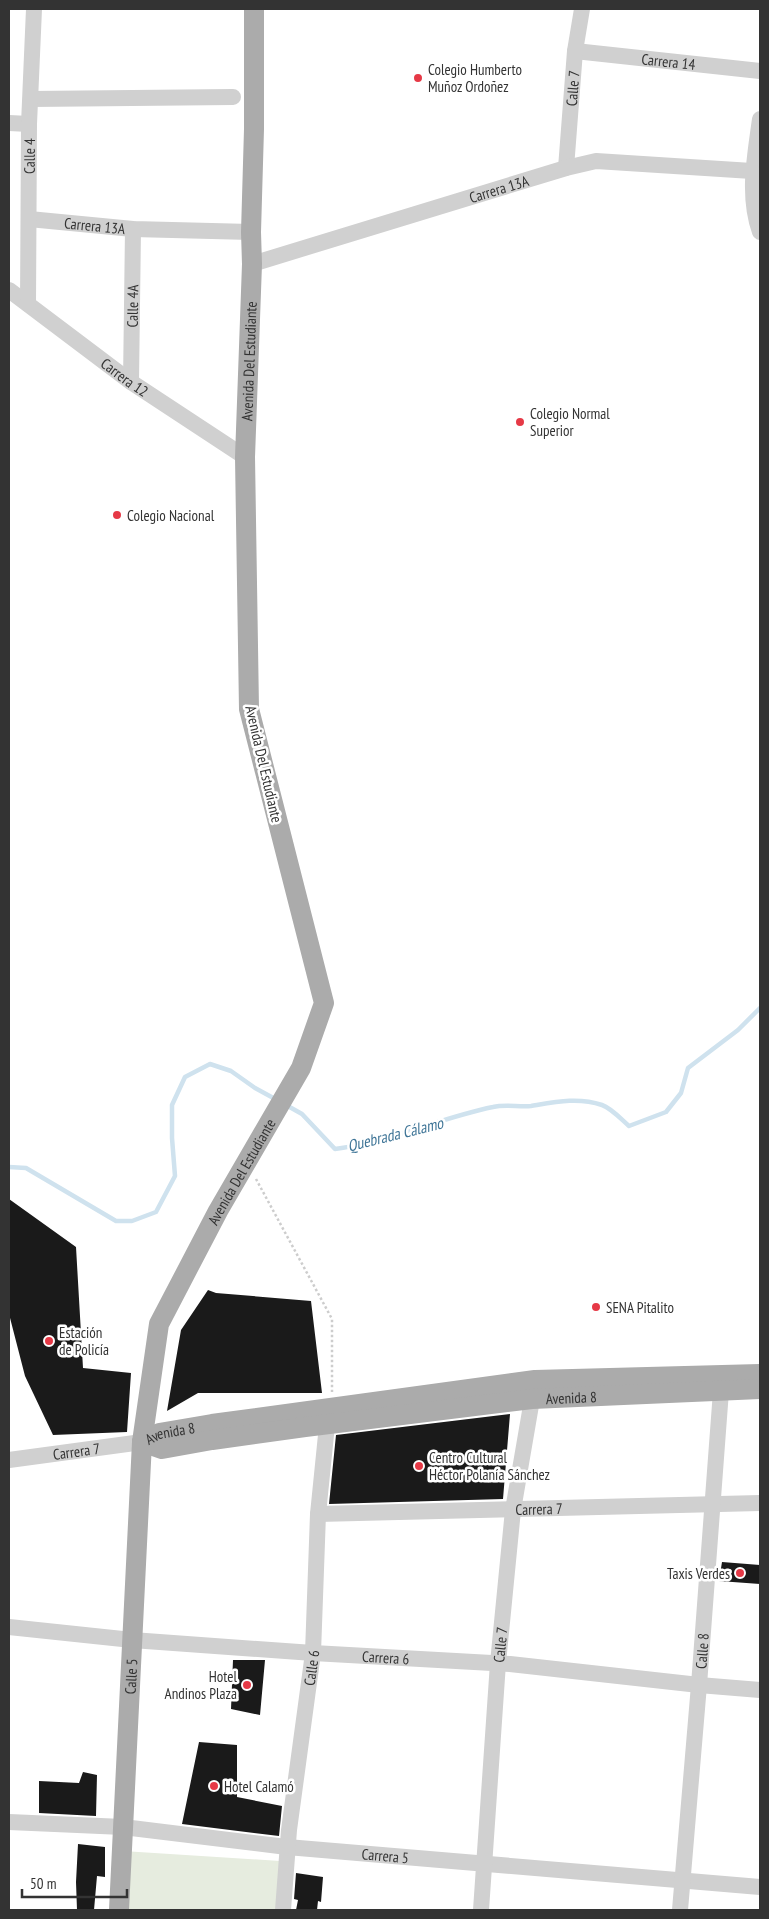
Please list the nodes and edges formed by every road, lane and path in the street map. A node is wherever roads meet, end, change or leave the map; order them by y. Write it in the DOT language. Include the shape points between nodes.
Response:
graph roads {
  1 [pos="34,9"];
  2 [pos="254,9"];
  3 [pos="582,9"];
  4 [pos="575,51"];
  5 [pos="760,71"];
  6 [pos="233,97"];
  7 [pos="30,99"];
  8 [pos="760,120"];
  9 [pos="9,123"];
  10 [pos="29,124"];
  11 [pos="566,168"];
  12 [pos="752,171"];
  13 [pos="29,219"];
  14 [pos="134,229"];
  15 [pos="251,232"];
  16 [pos="760,232"];
  17 [pos="252,264"];
  18 [pos="9,290"];
  19 [pos="28,304"];
  20 [pos="131,382"];
  21 [pos="245,457"];
  22 [pos="247,1163"];
  23 [pos="760,1374"];
  24 [pos="534,1389"];
  25 [pos="760,1389"];
  26 [pos="721,1391"];
  27 [pos="328,1414"];
  28 [pos="142,1442"];
  29 [pos="9,1460"];
  30 [pos="760,1503"];
  31 [pos="712,1505"];
  32 [pos="513,1510"];
  33 [pos="318,1514"];
  34 [pos="9,1627"];
  35 [pos="132,1640"];
  36 [pos="313,1653"];
  37 [pos="498,1663"];
  38 [pos="700,1685"];
  39 [pos="760,1690"];
  40 [pos="9,1822"];
  41 [pos="123,1827"];
  42 [pos="288,1848"];
  43 [pos="486,1863"];
  44 [pos="683,1881"];
  45 [pos="760,1886"];
  46 [pos="119,1910"];
  47 [pos="283,1910"];
  48 [pos="481,1910"];
  49 [pos="680,1910"];
  1 -- 7 [label="street, Calle 4"];
  2 -- 15 [label="main road, Avenida Del Estudiante"];
  3 -- 4 [label="street, Calle 7"];
  4 -- 5 [label="street, Carrera 14"];
  4 -- 11 [label="street, Calle 7"];
  6 -- 7 [label="street"];
  7 -- 10 [label="street, Calle 4"];
  8 -- 12 [label="street"];
  9 -- 10 [label="street"];
  10 -- 13 [label="street, Calle 4"];
  11 -- 12 [label="street, Carrera 13A" via="596,161"];
  11 -- 17 [label="street, Carrera 13A"];
  12 -- 16 [label="street"];
  13 -- 14 [label="street, Carrera 13A"];
  13 -- 19 [label="street, Calle 4"];
  14 -- 15 [label="street, Carrera 13A"];
  14 -- 20 [label="street, Calle 4A"];
  15 -- 17 [label="main road, Avenida Del Estudiante"];
  17 -- 21 [label="main road, Avenida Del Estudiante"];
  18 -- 19 [label="street, Carrera 12"];
  19 -- 20 [label="street, Carrera 12"];
  20 -- 21 [label="street, Carrera 12"];
  21 -- 22 [label="main road, Avenida Del Estudiante" via="249,709 324,1003 301,1068"];
  22 -- 27 [label="path" via="332,1319"];
  22 -- 28 [label="main road, Avenida Del Estudiante" via="159,1324"];
  23 -- 24 [label="main road, Avenida 8"];
  24 -- 26 [label="main road, Avenida 8"];
  24 -- 27 [label="main road, Avenida 8"];
  24 -- 32 [label="street, Calle 7"];
  25 -- 26 [label="main road, Avenida 8"];
  26 -- 31 [label="street, Calle 8"];
  27 -- 28 [label="main road, Avenida 8" via="159,1433"];
  27 -- 33 [label="street, Calle 6"];
  28 -- 29 [label="street, Carrera 7"];
  28 -- 35 [label="main road, Calle 5"];
  30 -- 31 [label="street, Carrera 7"];
  31 -- 32 [label="street, Carrera 7"];
  31 -- 38 [label="street, Calle 8"];
  32 -- 33 [label="street, Carrera 7"];
  32 -- 37 [label="street, Calle 7"];
  33 -- 36 [label="street, Calle 6"];
  34 -- 35 [label="street, Carrera 6"];
  35 -- 36 [label="street, Carrera 6"];
  35 -- 41 [label="main road, Calle 5"];
  36 -- 37 [label="street, Carrera 6"];
  36 -- 42 [label="street, Calle 6"];
  37 -- 38 [label="street, Carrera 6"];
  37 -- 43 [label="street, Calle 7"];
  38 -- 39 [label="street, Carrera 6"];
  38 -- 44 [label="street, Calle 8"];
  40 -- 41 [label="street, Carrera 5"];
  41 -- 42 [label="street, Carrera 5"];
  41 -- 46 [label="main road, Calle 5"];
  42 -- 43 [label="street, Carrera 5"];
  42 -- 47 [label="street, Calle 6"];
  43 -- 44 [label="street, Carrera 5"];
  43 -- 48 [label="street, Calle 7"];
  44 -- 45 [label="street, Carrera 5"];
  44 -- 49 [label="street, Calle 8"];
}
